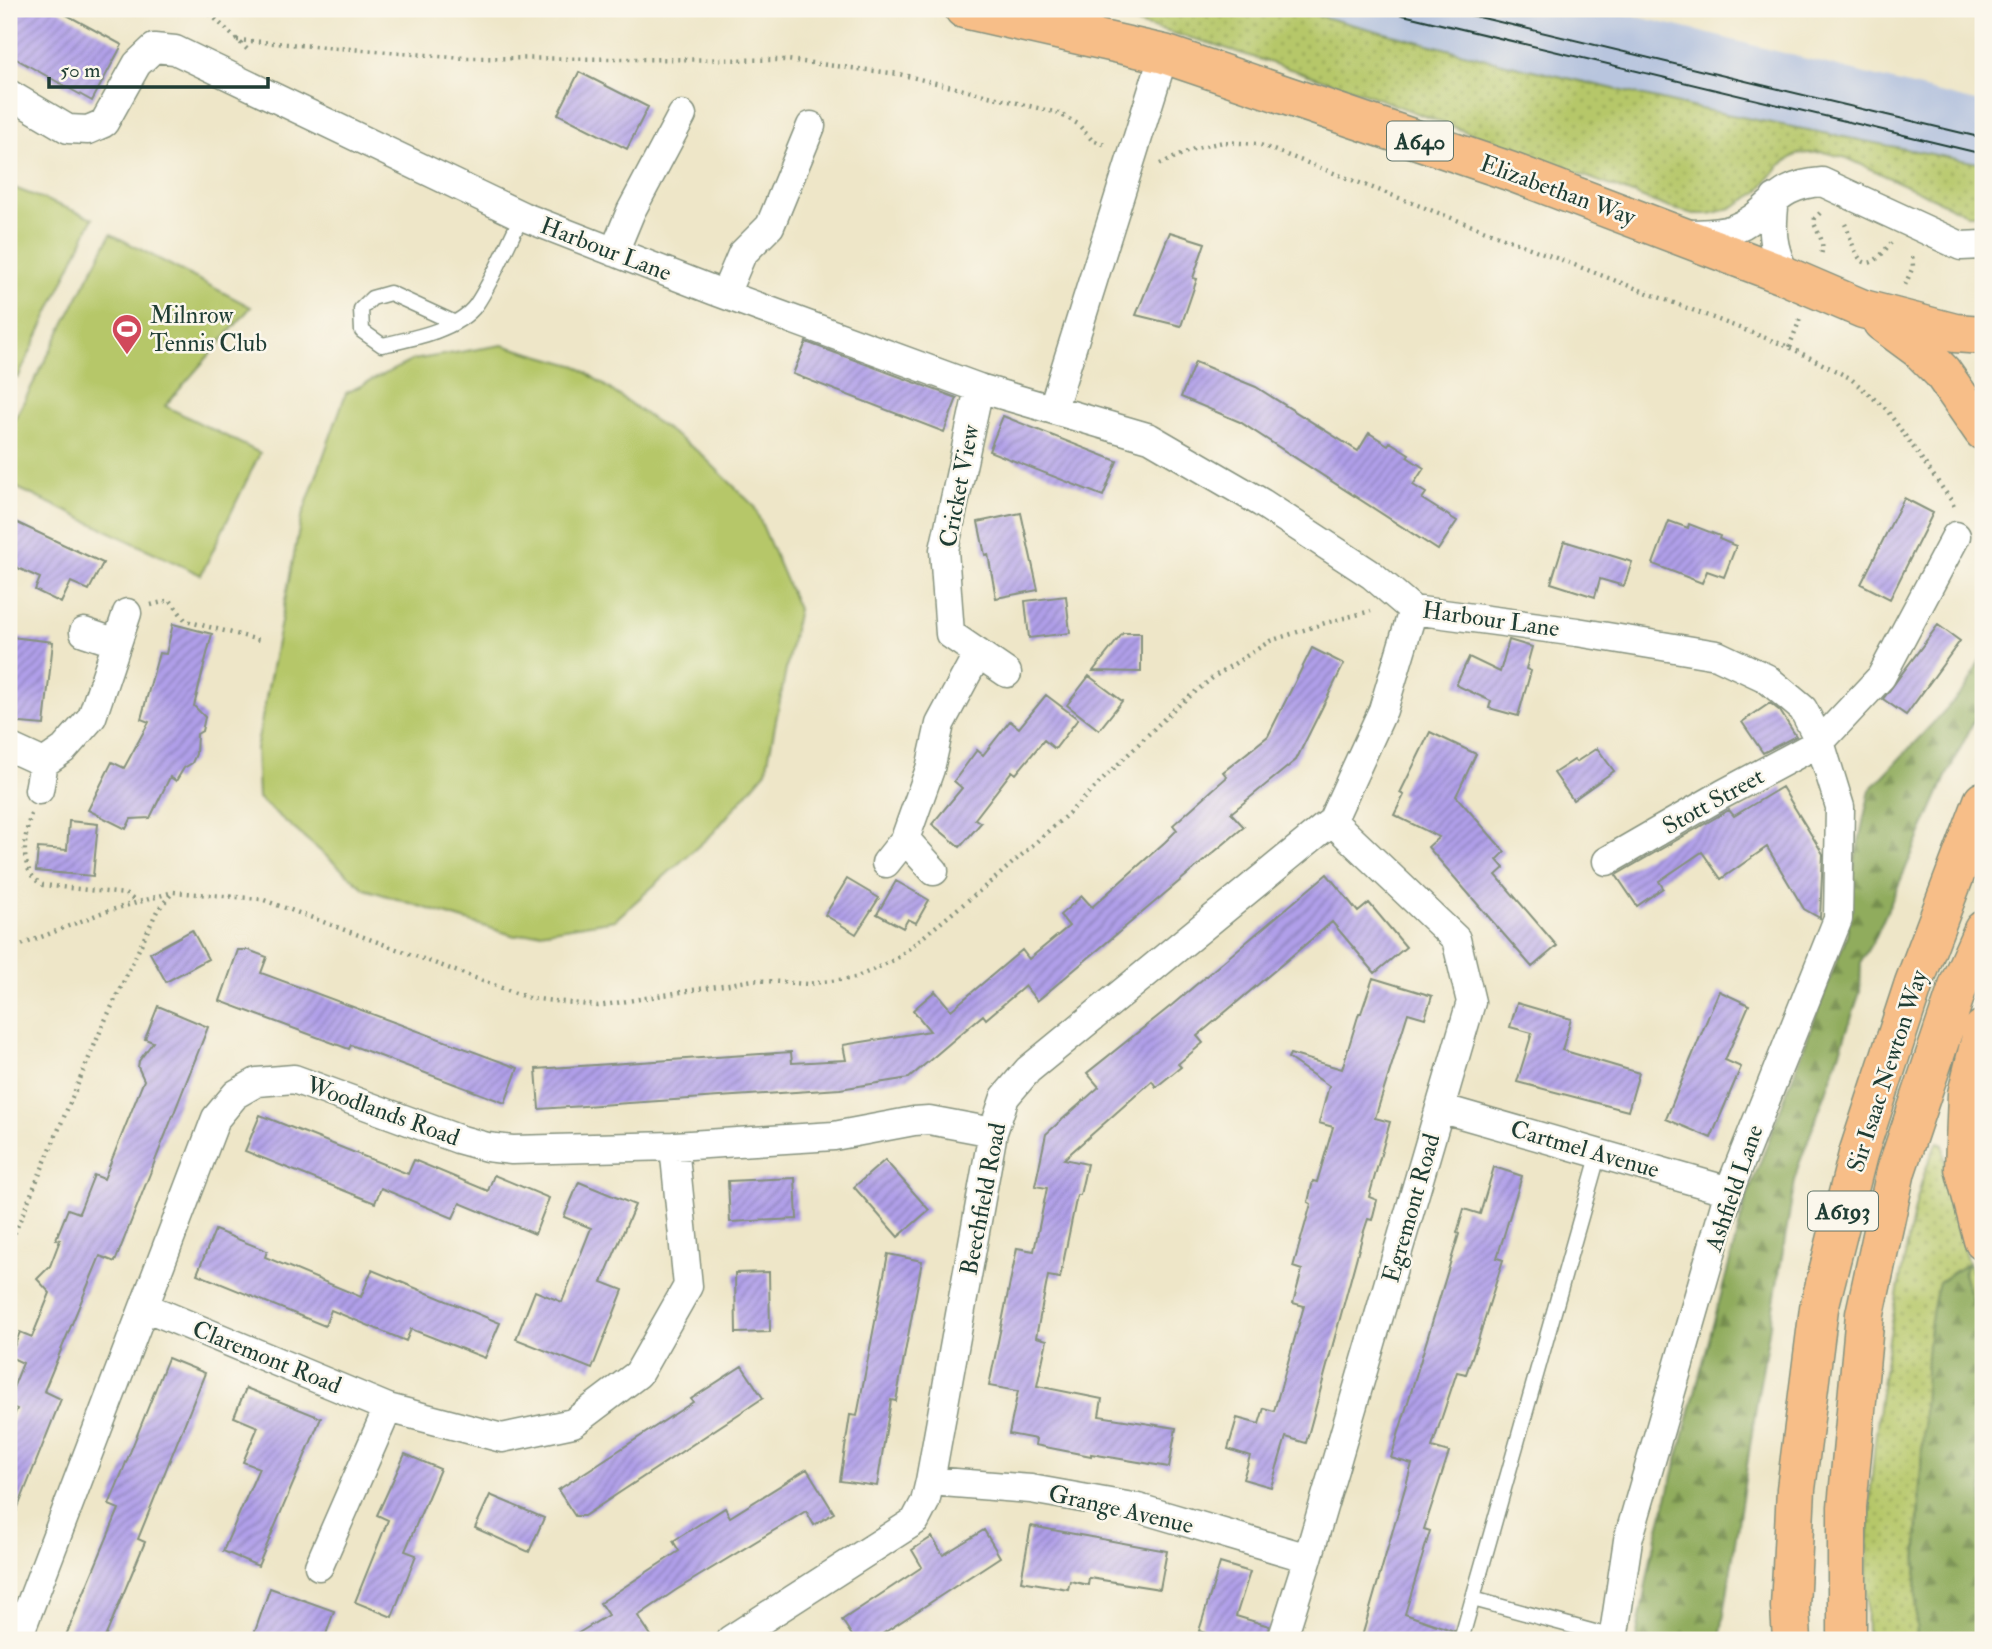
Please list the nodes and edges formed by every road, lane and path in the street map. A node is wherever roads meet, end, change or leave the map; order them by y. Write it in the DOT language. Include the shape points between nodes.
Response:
graph roads {
  1 [pos="964,9"];
  2 [pos="237,40"];
  3 [pos="1164,54"];
  4 [pos="9,94"];
  5 [pos="682,115"];
  6 [pos="811,126"];
  7 [pos="1132,155"];
  8 [pos="1775,198"];
  9 [pos="1825,212"];
  10 [pos="522,216"];
  11 [pos="1844,222"];
  12 [pos="1675,234"];
  13 [pos="1897,238"];
  14 [pos="1983,245"];
  15 [pos="1912,249"];
  16 [pos="614,252"];
  17 [pos="1802,270"];
  18 [pos="1902,291"];
  19 [pos="724,294"];
  20 [pos="1863,309"];
  21 [pos="1802,313"];
  22 [pos="453,322"];
  23 [pos="1983,335"];
  24 [pos="1790,347"];
  25 [pos="979,388"];
  26 [pos="1053,408"];
  27 [pos="1983,430"];
  28 [pos="1956,536"];
  29 [pos="1413,610"];
  30 [pos="127,613"];
  31 [pos="84,632"];
  32 [pos="263,641"];
  33 [pos="117,643"];
  34 [pos="978,653"];
  35 [pos="1007,673"];
  36 [pos="1820,742"];
  37 [pos="9,747"];
  38 [pos="41,776"];
  39 [pos="1983,801"];
  40 [pos="1332,821"];
  41 [pos="905,839"];
  42 [pos="1607,861"];
  43 [pos="886,863"];
  44 [pos="934,871"];
  45 [pos="173,892"];
  46 [pos="137,902"];
  47 [pos="1983,930"];
  48 [pos="9,950"];
  49 [pos="1983,1029"];
  50 [pos="1440,1108"];
  51 [pos="993,1132"];
  52 [pos="674,1146"];
  53 [pos="1599,1153"];
  54 [pos="1729,1191"];
  55 [pos="1983,1240"];
  56 [pos="9,1246"];
  57 [pos="145,1307"];
  58 [pos="388,1408"];
  59 [pos="930,1481"];
  60 [pos="1308,1558"];
  61 [pos="319,1566"];
  62 [pos="1474,1599"];
  63 [pos="1613,1639"];
  64 [pos="17,1640"];
  65 [pos="731,1640"];
  66 [pos="1282,1640"];
  67 [pos="1461,1640"];
  68 [pos="1792,1640"];
  69 [pos="1847,1640"];
  1 -- 3 [label="main road, Elizabethan Way / A640"];
  2 -- 7 [label="path" via="464,58 788,60 899,74 1058,113 1078,124 1092,140"];
  3 -- 7 [label="street"];
  3 -- 12 [label="main road, Elizabethan Way / A640" via="1509,171"];
  4 -- 10 [label="street, Harbour Lane" via="68,129 88,130 104,123 137,64 154,48 175,50"];
  5 -- 16 [label="street"];
  6 -- 19 [label="street" via="770,226 742,254"];
  7 -- 24 [label="path" via="1159,164 1223,142 1258,144"];
  7 -- 26 [label="street"];
  8 -- 12 [label="street" via="1761,213 1733,229"];
  8 -- 14 [label="street" via="1805,183 1822,182 1961,246"];
  8 -- 17 [label="street" via="1775,254"];
  9 -- 17 [label="path" via="1819,213 1814,223 1823,247"];
  10 -- 16 [label="street, Harbour Lane"];
  10 -- 22 [label="lane" via="475,307"];
  11 -- 13 [label="path" via="1861,260 1880,257"];
  12 -- 17 [label="main road, Elizabethan Way / A640"];
  15 -- 18 [label="path" via="1913,267"];
  16 -- 19 [label="street, Harbour Lane"];
  17 -- 20 [label="main road, Elizabethan Way / A640"];
  19 -- 25 [label="street, Harbour Lane"];
  20 -- 23 [label="main road, Elizabethan Way / A640" via="1955,333"];
  20 -- 27 [label="main road, Elizabethan Way / A640" via="1942,372"];
  21 -- 24 [label="path"];
  22 -- 22 [label="lane" via="424,337 382,345 362,331 361,309 372,298 390,293"];
  24 -- 28 [label="path" via="1850,378 1885,409 1951,500 1961,522"];
  25 -- 26 [label="street, Harbour Lane"];
  25 -- 34 [label="street, Cricket View" via="944,550 950,634"];
  26 -- 29 [label="street, Harbour Lane" via="1150,438 1262,503 1372,575"];
  28 -- 36 [label="street, Stott Street" via="1881,677"];
  29 -- 36 [label="street, Harbour Lane" via="1717,655 1766,678 1803,709"];
  29 -- 40 [label="street, Beechfield Road" via="1383,710"];
  29 -- 45 [label="path" via="1389,606 1270,641 1216,676 1174,709 999,875 896,959 855,978 807,984 753,981 598,1006 529,998 261,899"];
  30 -- 32 [label="path" via="170,600 186,621"];
  30 -- 33 [label="street"];
  31 -- 33 [label="street"];
  33 -- 38 [label="street" via="93,717"];
  34 -- 35 [label="street, Cricket View"];
  34 -- 41 [label="street" via="940,724 930,769"];
  36 -- 42 [label="street, Stott Street"];
  36 -- 54 [label="street, Ashfield Lane" via="1840,807 1838,919"];
  37 -- 38 [label="street"];
  38 -- 46 [label="path" via="26,831 25,858 34,880 43,885 125,894"];
  39 -- 68 [label="main road, Sir Isaac Newton Way / A6193" via="1914,983 1858,1154 1819,1308 1796,1489"];
  40 -- 50 [label="street, Egremont Road" via="1456,939 1471,1002"];
  40 -- 51 [label="street, Beechfield Road" via="1028,1070 1005,1097"];
  41 -- 43 [label="street"];
  41 -- 44 [label="street"];
  45 -- 46 [label="path"];
  45 -- 56 [label="path" via="157,911 103,1025"];
  46 -- 48 [label="path"];
  47 -- 69 [label="main road, Sir Isaac Newton Way / A6193" via="1959,984 1895,1171 1865,1314 1847,1507"];
  49 -- 55 [label="main road" via="1967,1094 1964,1168"];
  50 -- 53 [label="street, Cartmel Avenue"];
  50 -- 60 [label="street, Egremont Road"];
  51 -- 52 [label="street, Woodlands Road" via="929,1120 834,1136"];
  51 -- 59 [label="street, Beechfield Road"];
  52 -- 57 [label="street, Woodlands Road" via="486,1147 294,1079 257,1082 236,1094 216,1118"];
  52 -- 58 [label="street, Claremont Road" via="688,1286 638,1374 573,1423 502,1438"];
  53 -- 54 [label="street, Cartmel Avenue"];
  53 -- 62 [label="lane"];
  54 -- 63 [label="street, Ashfield Lane" via="1628,1540"];
  57 -- 58 [label="street, Claremont Road"];
  57 -- 64 [label="street, Woodlands Road"];
  58 -- 61 [label="street"];
  59 -- 60 [label="street, Grange Avenue" via="1031,1489 1138,1508"];
  59 -- 65 [label="street, Beechfield Road" via="915,1521"];
  60 -- 66 [label="street, Egremont Road"];
  62 -- 63 [label="lane"];
  62 -- 67 [label="lane"];
}
